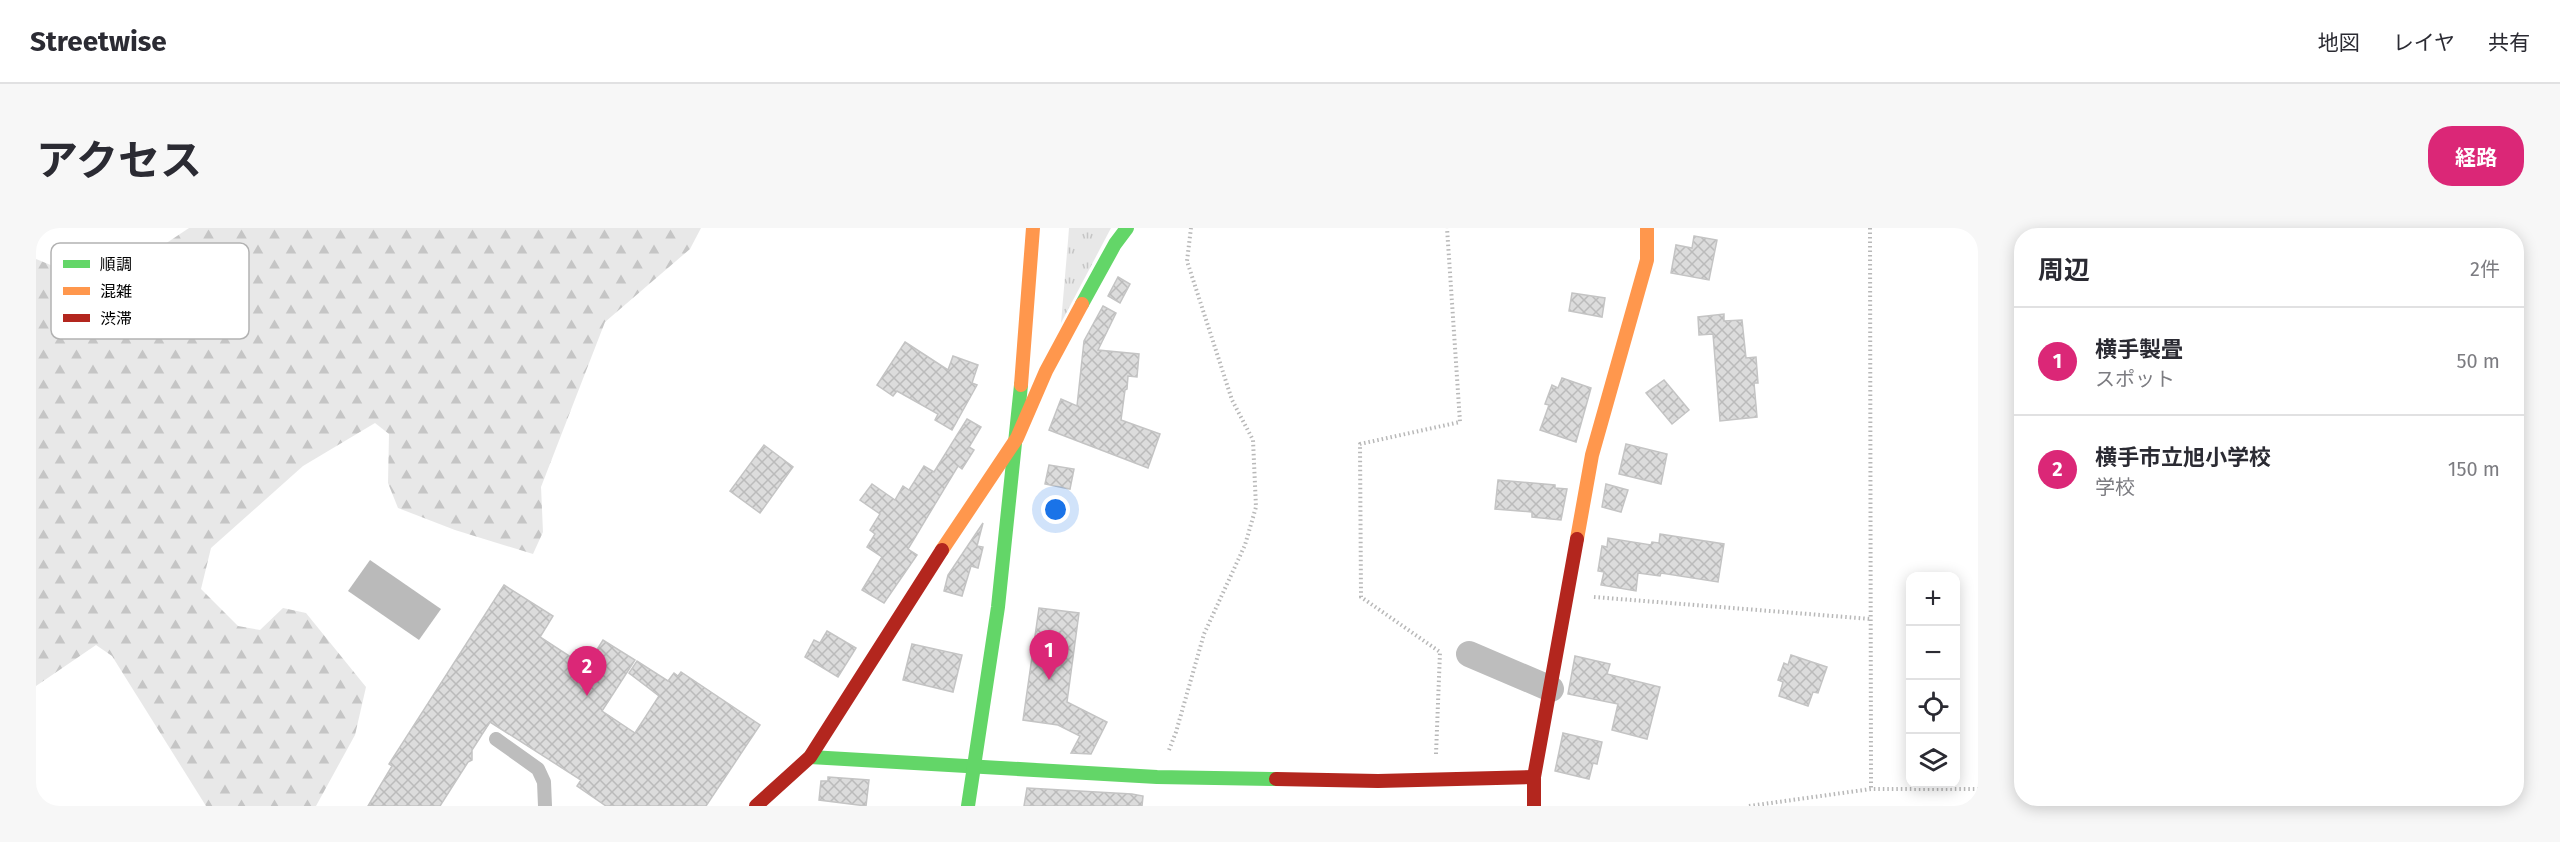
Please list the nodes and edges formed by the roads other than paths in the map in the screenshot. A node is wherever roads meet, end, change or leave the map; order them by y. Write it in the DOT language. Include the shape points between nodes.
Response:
graph roads {
  1 [pos="1034,228"];
  2 [pos="1127,228"];
  3 [pos="1647,228"];
  4 [pos="1017,438"];
  5 [pos="1469,654"];
  6 [pos="1551,689"];
  7 [pos="496,738"];
  8 [pos="810,757"];
  9 [pos="975,766"];
  10 [pos="1534,777"];
  11 [pos="545,806"];
  12 [pos="756,806"];
  13 [pos="968,806"];
  14 [pos="1534,806"];
  1 -- 4 [label="street"];
  2 -- 4 [label="street" via="1046,371"];
  3 -- 6 [label="street" via="1647,260 1592,455"];
  4 -- 8 [label="street"];
  4 -- 9 [label="street"];
  5 -- 6 [label="street"];
  6 -- 10 [label="street"];
  7 -- 11 [label="lane" via="538,769 544,782"];
  8 -- 9 [label="street"];
  8 -- 12 [label="street"];
  9 -- 10 [label="street" via="1157,777 1378,781"];
  9 -- 13 [label="street"];
  10 -- 14 [label="street"];
}
